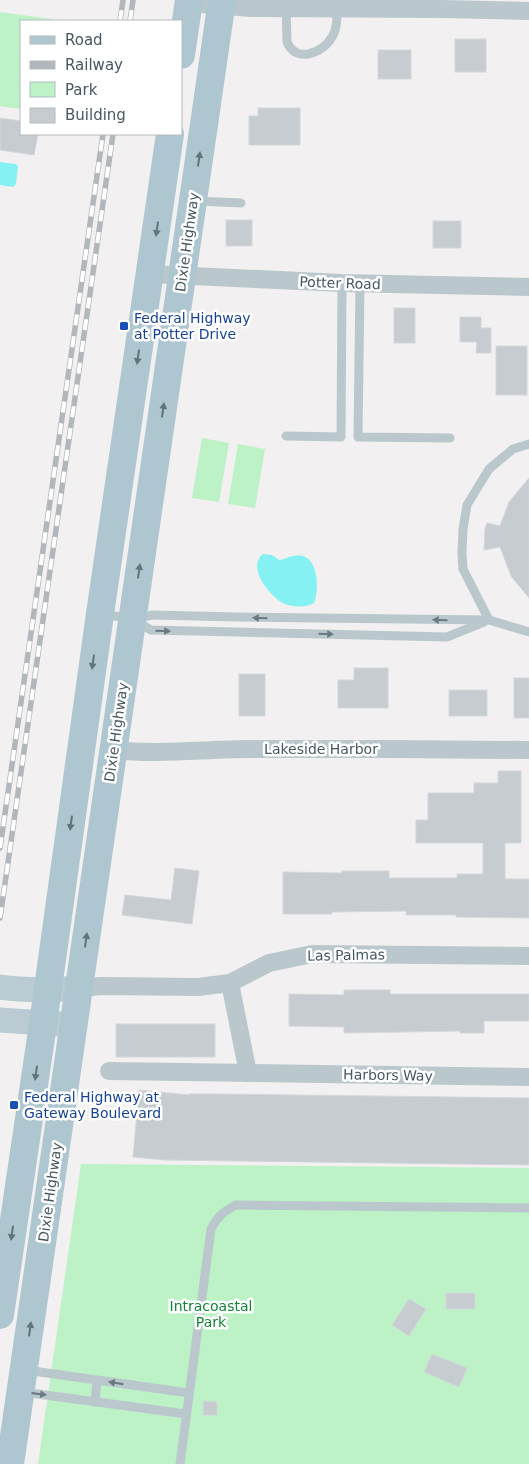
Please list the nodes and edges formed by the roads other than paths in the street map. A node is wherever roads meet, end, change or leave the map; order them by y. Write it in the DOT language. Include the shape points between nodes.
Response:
graph roads {
  1 [pos="189,2"];
  2 [pos="221,3"];
  3 [pos="286,5"];
  4 [pos="340,6"];
  5 [pos="529,11"];
  6 [pos="182,48"];
  7 [pos="170,135"];
  8 [pos="193,201"];
  9 [pos="240,203"];
  10 [pos="150,274"];
  11 [pos="182,276"];
  12 [pos="351,283"];
  13 [pos="529,287"];
  14 [pos="286,436"];
  15 [pos="341,437"];
  16 [pos="358,437"];
  17 [pos="450,438"];
  18 [pos="529,444"];
  19 [pos="100,614"];
  20 [pos="132,619"];
  21 [pos="489,620"];
  22 [pos="529,632"];
  23 [pos="114,750"];
  24 [pos="529,750"];
  25 [pos="529,956"];
  26 [pos="230,983"];
  27 [pos="0,987"];
  28 [pos="80,988"];
  29 [pos="47,991"];
  30 [pos="0,1020"];
  31 [pos="43,1024"];
  32 [pos="74,1025"];
  33 [pos="109,1071"];
  34 [pos="248,1073"];
  35 [pos="529,1077"];
  36 [pos="529,1208"];
  37 [pos="0,1315"];
  38 [pos="97,1380"];
  39 [pos="22,1381"];
  40 [pos="189,1394"];
  41 [pos="94,1402"];
  42 [pos="186,1414"];
  43 [pos="10,1464"];
  44 [pos="180,1464"];
  1 -- 2 [label="street"];
  1 -- 6 [label="main road"];
  2 -- 3 [label="street"];
  8 -- 2 [label="main road, Dixie Highway, one-way"];
  3 -- 4 [label="street"];
  3 -- 4 [label="lane" via="287,42 298,54 312,54 329,42 334,35"];
  4 -- 5 [label="street"];
  7 -- 10 [label="main road, one-way"];
  8 -- 9 [label="lane"];
  8 -- 11 [label="main road, Dixie Highway"];
  10 -- 11 [label="street, Potter Road"];
  10 -- 19 [label="main road, one-way"];
  11 -- 12 [label="street, Potter Road"];
  20 -- 11 [label="main road, Dixie Highway, one-way"];
  12 -- 13 [label="street, Potter Road"];
  12 -- 15 [label="lane"];
  12 -- 16 [label="lane"];
  14 -- 15 [label="lane"];
  15 -- 16 [label="lane"];
  16 -- 17 [label="lane"];
  18 -- 21 [label="lane" via="513,449 489,468 467,505 463,569"];
  19 -- 20 [label="lane"];
  19 -- 29 [label="main road, one-way"];
  21 -- 20 [label="lane, one-way" via="153,615"];
  20 -- 21 [label="lane, one-way" via="151,630 447,637"];
  20 -- 23 [label="main road, Dixie Highway"];
  21 -- 22 [label="lane"];
  23 -- 24 [label="street, Lakeside Harbor"];
  28 -- 23 [label="main road, Dixie Highway, one-way"];
  25 -- 26 [label="street, Las Palmas" via="312,954 269,963"];
  26 -- 28 [label="street, Las Palmas" via="198,987"];
  26 -- 34 [label="street"];
  27 -- 29 [label="main road"];
  28 -- 29 [label="main road"];
  28 -- 32 [label="main road, Dixie Highway"];
  29 -- 31 [label="main road"];
  30 -- 31 [label="main road"];
  31 -- 32 [label="main road"];
  31 -- 37 [label="main road, one-way"];
  39 -- 32 [label="main road, Dixie Highway, one-way"];
  33 -- 34 [label="street, Harbors Way"];
  34 -- 35 [label="street, Harbors Way"];
  36 -- 40 [label="lane" via="236,1205 225,1210 211,1229"];
  38 -- 39 [label="lane"];
  40 -- 38 [label="lane, one-way"];
  38 -- 41 [label="lane"];
  39 -- 41 [label="lane, one-way"];
  39 -- 43 [label="main road, Dixie Highway"];
  40 -- 42 [label="lane"];
  41 -- 42 [label="lane"];
  42 -- 44 [label="lane"];
}
